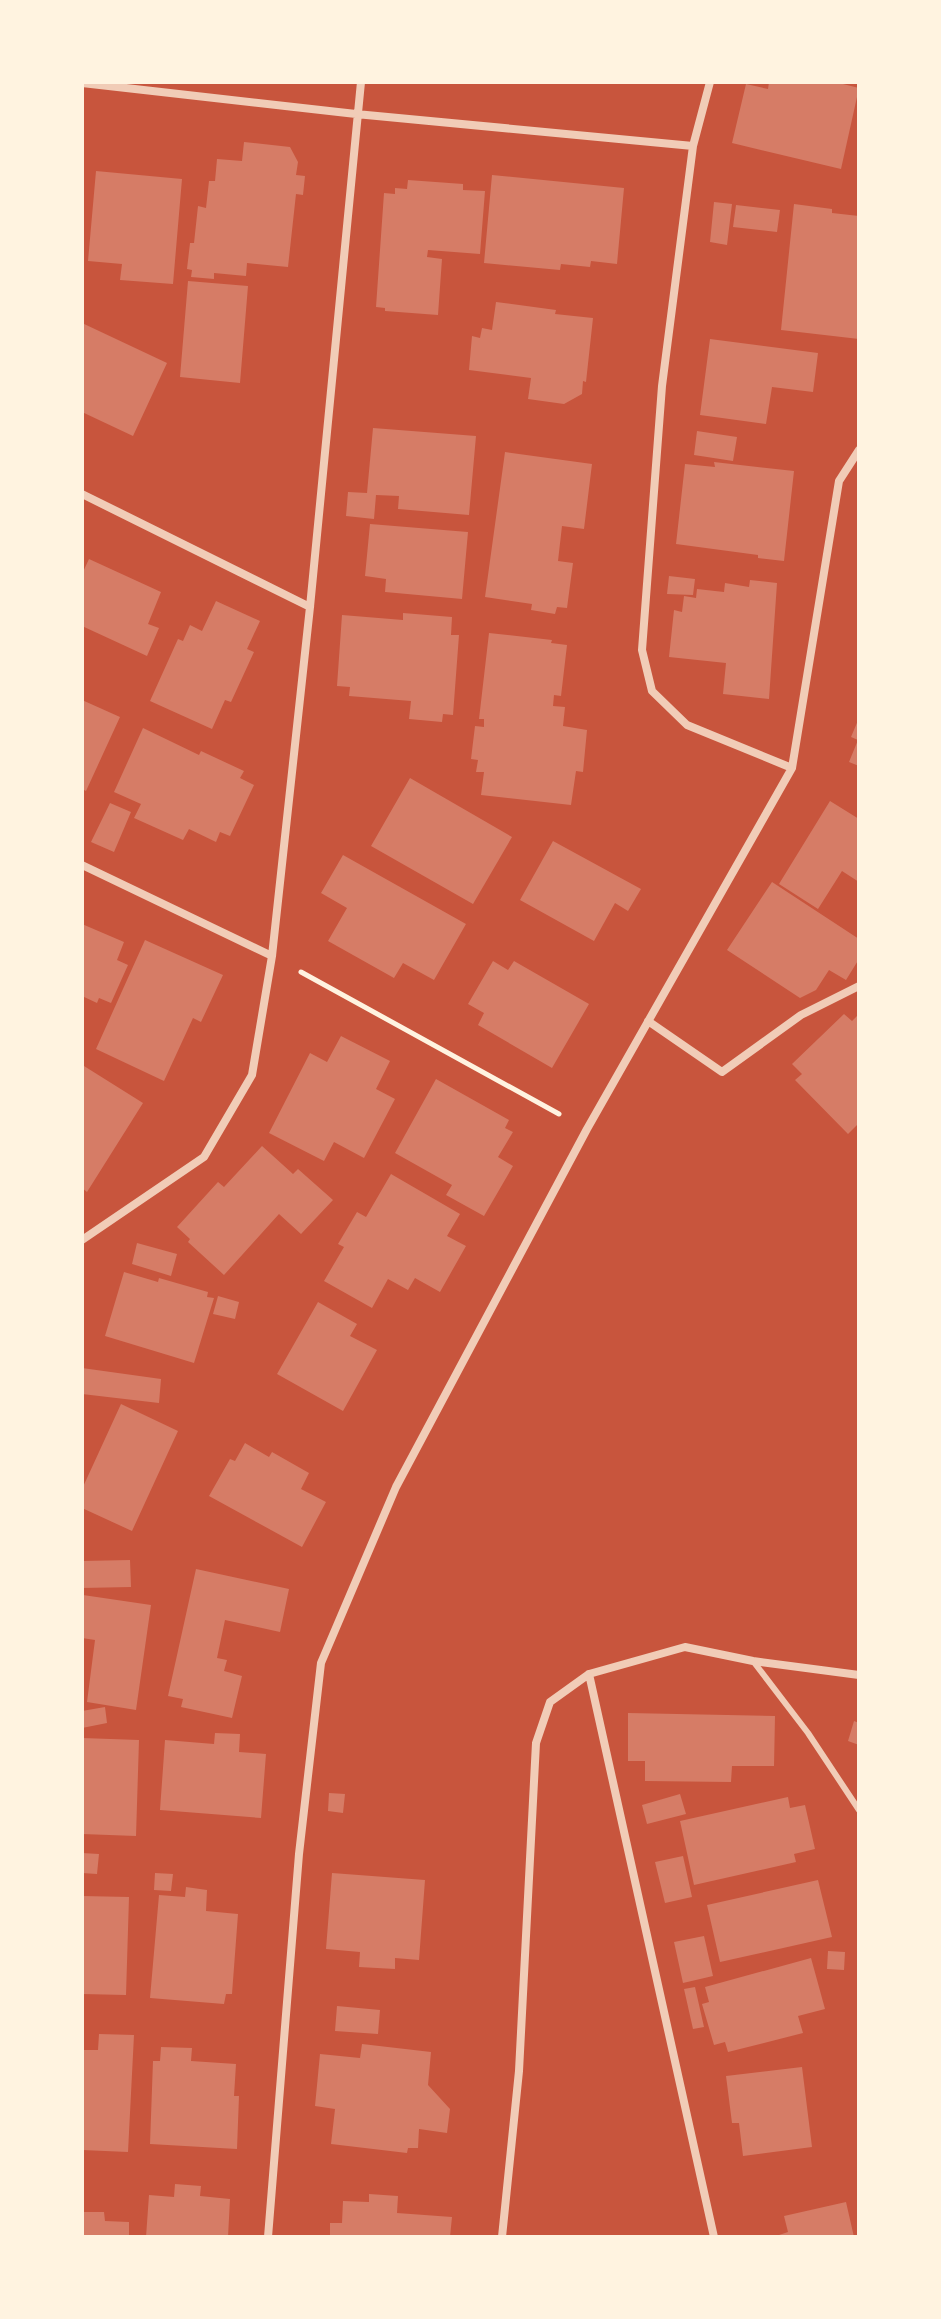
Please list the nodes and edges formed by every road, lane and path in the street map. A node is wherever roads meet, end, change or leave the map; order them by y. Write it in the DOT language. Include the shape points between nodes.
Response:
graph roads {
  1 [pos="361,82"];
  2 [pos="710,82"];
  3 [pos="82,83"];
  4 [pos="356,114"];
  5 [pos="693,146"];
  6 [pos="858,452"];
  7 [pos="82,494"];
  8 [pos="310,607"];
  9 [pos="792,768"];
  10 [pos="82,865"];
  11 [pos="272,956"];
  12 [pos="859,986"];
  13 [pos="648,1021"];
  14 [pos="587,1129"];
  15 [pos="82,1240"];
  16 [pos="753,1661"];
  17 [pos="589,1674"];
  18 [pos="859,1675"];
  19 [pos="859,1810"];
  20 [pos="268,2237"];
  21 [pos="502,2237"];
  22 [pos="714,2237"];
  1 -- 4 [label="street"];
  2 -- 5 [label="street"];
  3 -- 4 [label="street"];
  4 -- 5 [label="street"];
  4 -- 8 [label="street"];
  5 -- 9 [label="street" via="662,386 642,650 652,691 687,725"];
  6 -- 9 [label="street" via="839,481"];
  7 -- 8 [label="street"];
  8 -- 11 [label="street"];
  9 -- 13 [label="street"];
  10 -- 11 [label="street"];
  11 -- 14 [label="path"];
  11 -- 15 [label="street" via="252,1075 204,1157"];
  12 -- 13 [label="street" via="801,1015 722,1072"];
  13 -- 14 [label="street"];
  14 -- 20 [label="street" via="396,1487 321,1663"];
  16 -- 17 [label="street" via="685,1647"];
  16 -- 18 [label="street"];
  16 -- 19 [label="lane"];
  17 -- 21 [label="street" via="550,1702 536,1743 519,2071"];
  17 -- 22 [label="street"];
}
